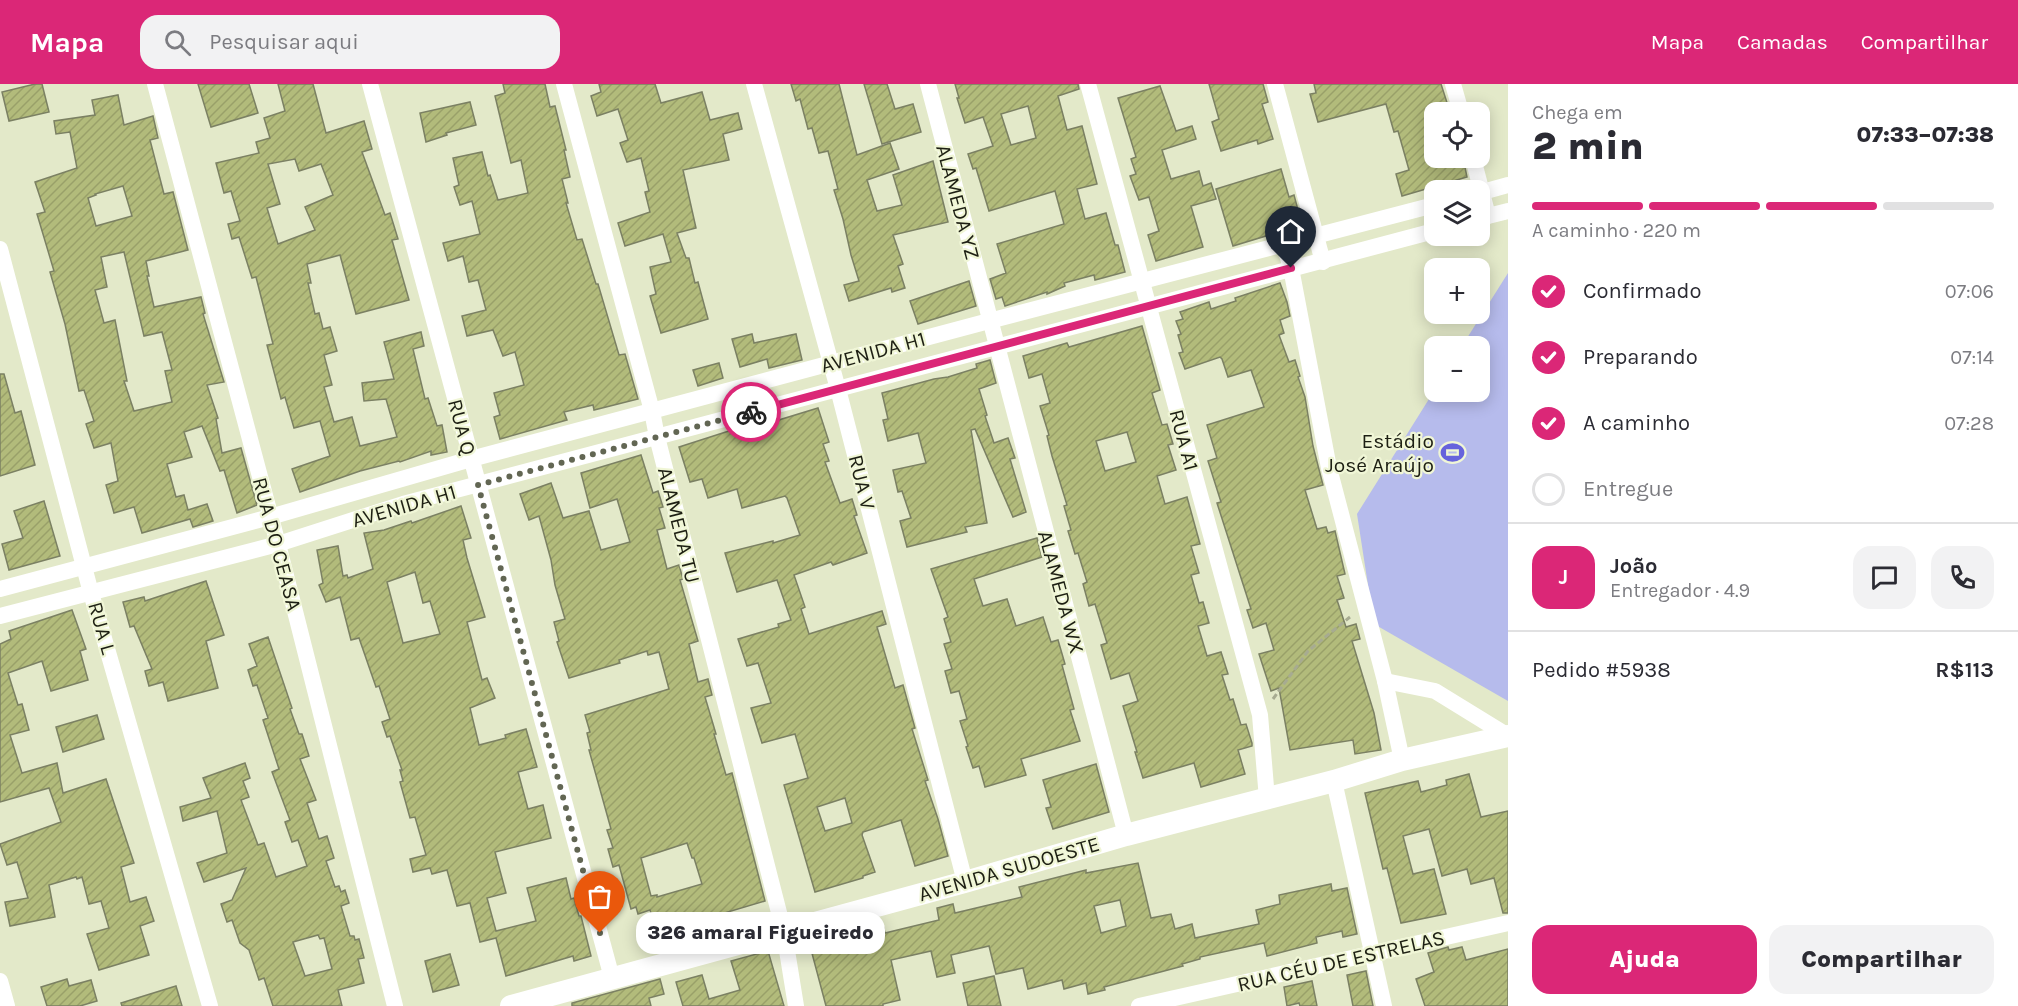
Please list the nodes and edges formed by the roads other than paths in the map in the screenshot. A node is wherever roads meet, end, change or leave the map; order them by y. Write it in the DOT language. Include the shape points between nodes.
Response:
graph roads {
  1 [pos="155,84"];
  2 [pos="370,84"];
  3 [pos="564,84"];
  4 [pos="754,84"];
  5 [pos="928,84"];
  6 [pos="1088,84"];
  7 [pos="1275,84"];
  8 [pos="1453,84"];
  9 [pos="1458,102"];
  10 [pos="1508,185"];
  11 [pos="1490,190"];
  12 [pos="1424,208"];
  13 [pos="1508,211"];
  14 [pos="1490,216"];
  15 [pos="1424,234"];
  16 [pos="1317,236"];
  17 [pos="1284,245"];
  18 [pos="0,249"];
  19 [pos="1323,262"];
  20 [pos="1291,268"];
  21 [pos="1141,281"];
  22 [pos="1147,306"];
  23 [pos="989,321"];
  24 [pos="996,348"];
  25 [pos="830,363"];
  26 [pos="838,389"];
  27 [pos="652,411"];
  28 [pos="657,437"];
  29 [pos="471,459"];
  30 [pos="478,485"];
  31 [pos="270,517"];
  32 [pos="278,544"];
  33 [pos="85,568"];
  34 [pos="0,589"];
  35 [pos="92,593"];
  36 [pos="0,616"];
  37 [pos="1385,681"];
  38 [pos="1508,736"];
  39 [pos="1402,760"];
  40 [pos="1334,781"];
  41 [pos="1267,799"];
  42 [pos="1126,835"];
  43 [pos="965,882"];
  44 [pos="1508,923"];
  45 [pos="784,932"];
  46 [pos="1371,954"];
  47 [pos="612,978"];
  48 [pos="0,981"];
  49 [pos="7,1006"];
  50 [pos="210,1006"];
  51 [pos="395,1006"];
  52 [pos="511,1006"];
  53 [pos="796,1006"];
  54 [pos="1139,1006"];
  55 [pos="1383,1006"];
  1 -- 31 [label="street, RUA DO CEASA"];
  2 -- 29 [label="street, RUA Q"];
  3 -- 27 [label="street, ALAMEDA TU"];
  4 -- 25 [label="street, RUA V"];
  5 -- 23 [label="street, ALAMEDA YZ"];
  6 -- 21 [label="street, RUA A1"];
  7 -- 16 [label="street"];
  8 -- 9 [label="street"];
  10 -- 11 [label="street"];
  12 -- 16 [label="street, AVENIDA H1"];
  13 -- 14 [label="street"];
  15 -- 19 [label="street, AVENIDA H1"];
  16 -- 17 [label="street, AVENIDA H1"];
  16 -- 19 [label="street"];
  17 -- 20 [label="street"];
  17 -- 21 [label="street, AVENIDA H1"];
  18 -- 33 [label="street, RUA L"];
  19 -- 20 [label="street, AVENIDA H1"];
  20 -- 22 [label="street, AVENIDA H1"];
  20 -- 37 [label="street" via="1329,468"];
  21 -- 22 [label="street, RUA A1"];
  21 -- 23 [label="street, AVENIDA H1"];
  22 -- 24 [label="street, AVENIDA H1"];
  22 -- 41 [label="street, RUA A1" via="1260,715"];
  23 -- 24 [label="street, ALAMEDA YZ"];
  23 -- 25 [label="street, AVENIDA H1"];
  24 -- 26 [label="street, AVENIDA H1"];
  24 -- 42 [label="street, ALAMEDA WX"];
  25 -- 26 [label="street, RUA V"];
  25 -- 27 [label="street, AVENIDA H1"];
  26 -- 28 [label="street, AVENIDA H1"];
  26 -- 43 [label="street, RUA V"];
  27 -- 28 [label="street, ALAMEDA TU"];
  27 -- 29 [label="street, AVENIDA H1"];
  28 -- 30 [label="street, AVENIDA H1"];
  28 -- 45 [label="street, ALAMEDA TU"];
  29 -- 30 [label="street, RUA Q"];
  29 -- 31 [label="street, AVENIDA H1"];
  30 -- 32 [label="street, AVENIDA H1"];
  30 -- 47 [label="street, RUA Q"];
  31 -- 32 [label="street, RUA DO CEASA"];
  31 -- 33 [label="street, AVENIDA H1"];
  32 -- 35 [label="street, AVENIDA H1"];
  32 -- 51 [label="street, RUA DO CEASA"];
  33 -- 34 [label="street, AVENIDA H1"];
  33 -- 35 [label="street, RUA L"];
  35 -- 36 [label="street, AVENIDA H1"];
  35 -- 50 [label="street, RUA L"];
  37 -- 38 [label="street" via="1435,691"];
  37 -- 39 [label="street"];
  38 -- 39 [label="street, AVENIDA SUDOESTE"];
  39 -- 40 [label="street, AVENIDA SUDOESTE"];
  40 -- 41 [label="street, AVENIDA SUDOESTE"];
  40 -- 46 [label="street"];
  41 -- 42 [label="street, AVENIDA SUDOESTE"];
  42 -- 43 [label="street, AVENIDA SUDOESTE"];
  43 -- 45 [label="street, AVENIDA SUDOESTE"];
  44 -- 46 [label="street, RUA CÉU DE ESTRELAS"];
  45 -- 47 [label="street, AVENIDA SUDOESTE"];
  45 -- 53 [label="street, ALAMEDA TU"];
  46 -- 54 [label="street, RUA CÉU DE ESTRELAS"];
  46 -- 55 [label="street"];
  47 -- 52 [label="street, AVENIDA SUDOESTE"];
  48 -- 49 [label="street"];
}
